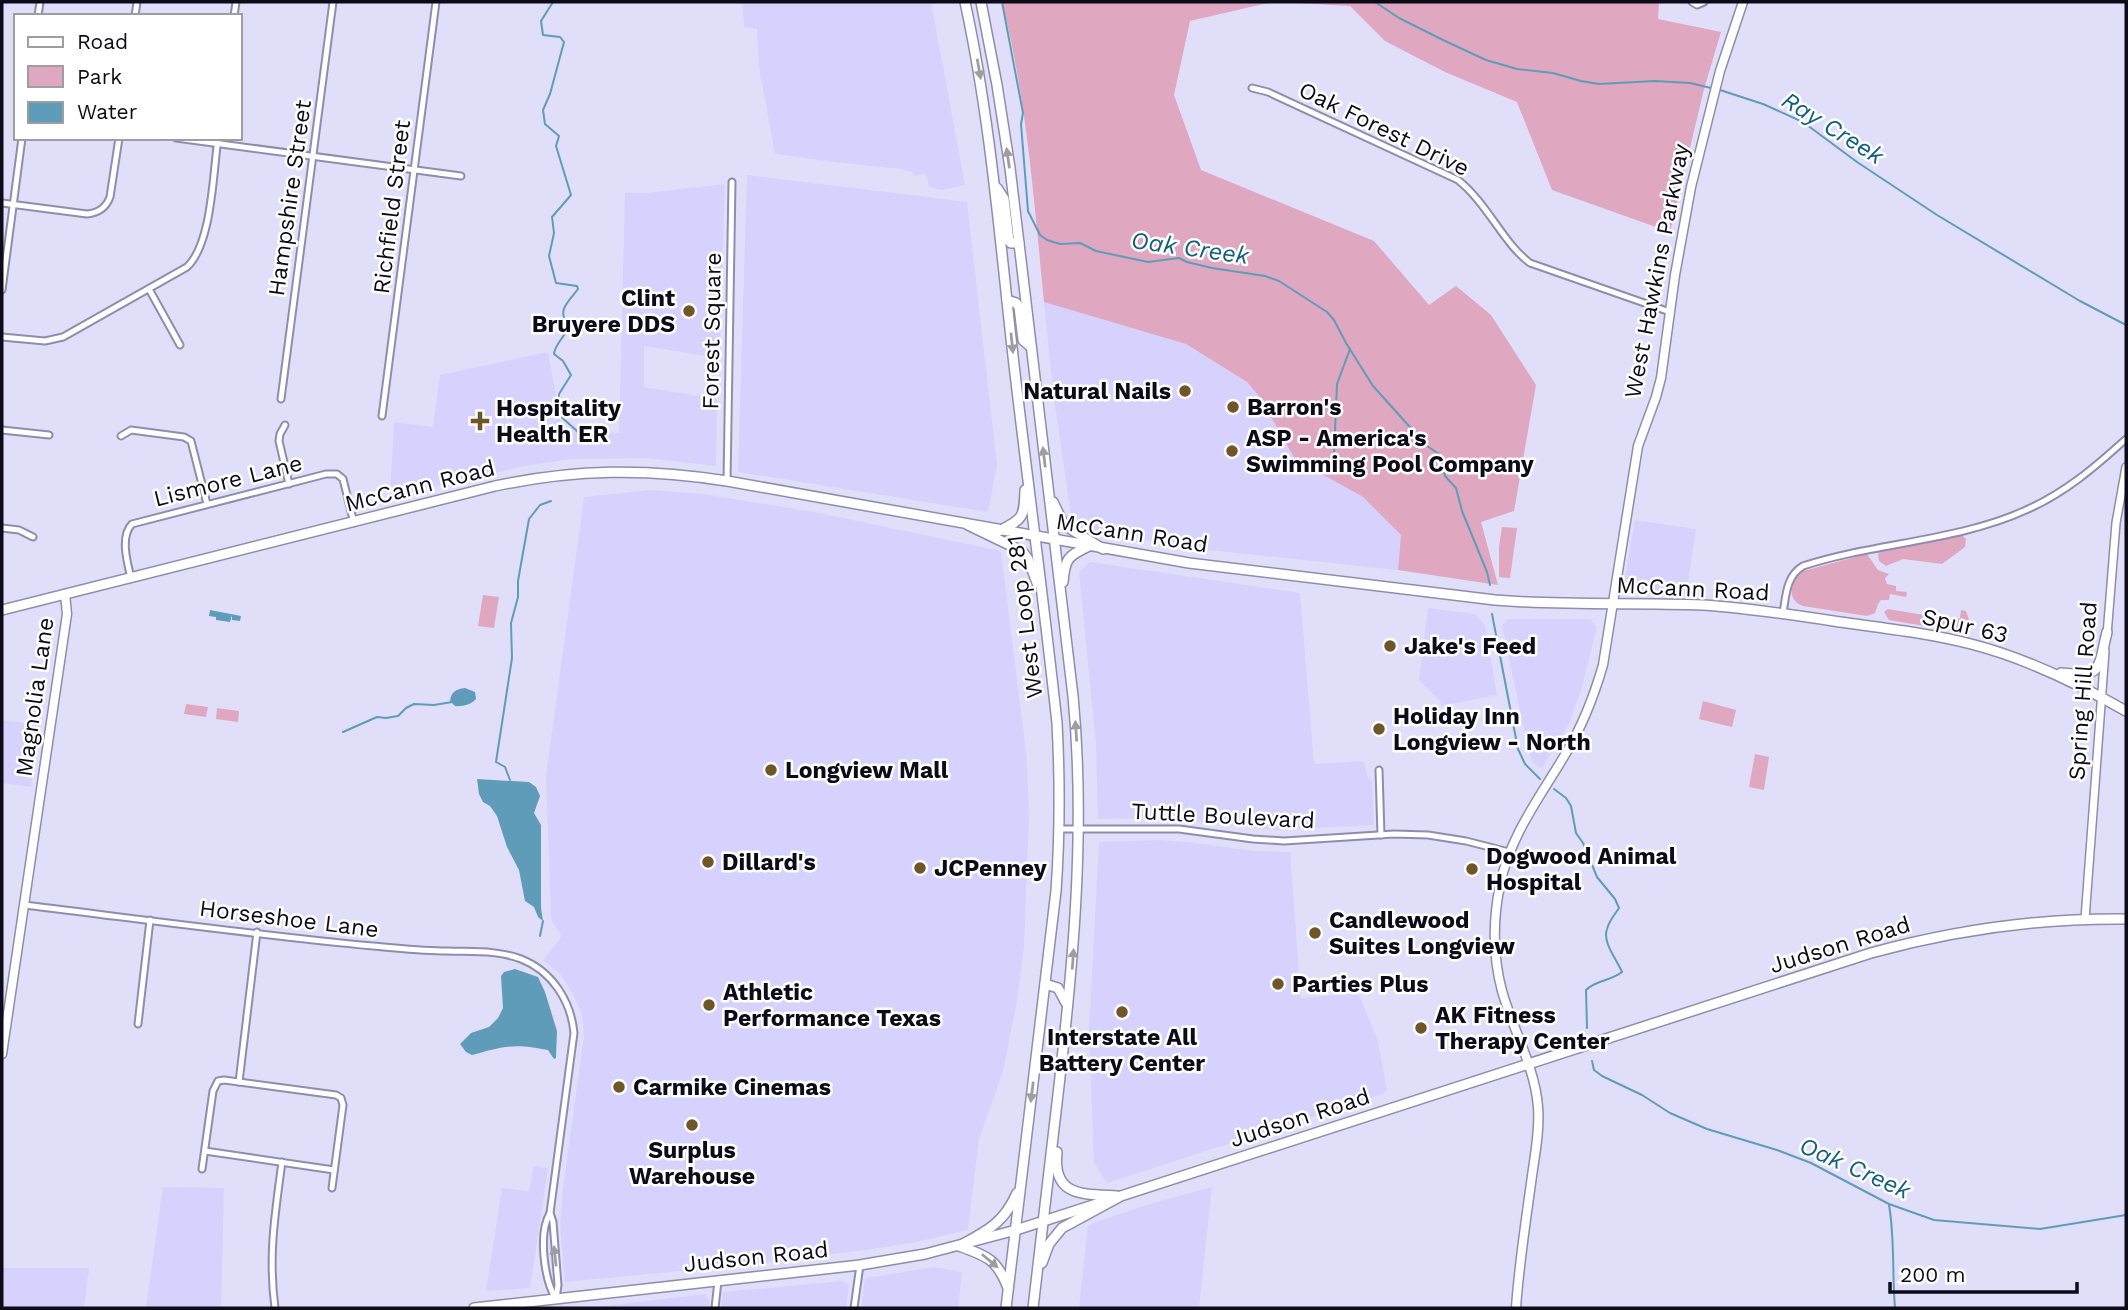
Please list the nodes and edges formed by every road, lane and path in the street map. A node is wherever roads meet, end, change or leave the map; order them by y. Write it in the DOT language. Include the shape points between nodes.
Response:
graph roads {
  1 [pos="333,2"];
  2 [pos="436,2"];
  3 [pos="965,2"];
  4 [pos="975,2"];
  5 [pos="981,2"];
  6 [pos="1692,2"];
  7 [pos="1704,2"];
  8 [pos="1743,2"];
  9 [pos="984,18"];
  10 [pos="1252,88"];
  11 [pos="22,140"];
  12 [pos="119,140"];
  13 [pos="217,141"];
  14 [pos="313,156"];
  15 [pos="414,170"];
  16 [pos="461,176"];
  17 [pos="732,181"];
  18 [pos="996,187"];
  19 [pos="2,202"];
  20 [pos="13,204"];
  21 [pos="1018,243"];
  22 [pos="149,289"];
  23 [pos="2,290"];
  24 [pos="1007,300"];
  25 [pos="1670,312"];
  26 [pos="2,337"];
  27 [pos="180,345"];
  28 [pos="1031,347"];
  29 [pos="281,399"];
  30 [pos="382,416"];
  31 [pos="285,425"];
  32 [pos="2,430"];
  33 [pos="48,435"];
  34 [pos="121,436"];
  35 [pos="2126,439"];
  36 [pos="1026,467"];
  37 [pos="2126,467"];
  38 [pos="727,481"];
  39 [pos="289,484"];
  40 [pos="1048,486"];
  41 [pos="207,504"];
  42 [pos="354,523"];
  43 [pos="968,525"];
  44 [pos="2,528"];
  45 [pos="999,531"];
  46 [pos="33,537"];
  47 [pos="1035,537"];
  48 [pos="1054,540"];
  49 [pos="1089,546"];
  50 [pos="1103,549"];
  51 [pos="131,578"];
  52 [pos="65,594"];
  53 [pos="1043,601"];
  54 [pos="1061,601"];
  55 [pos="1614,603"];
  56 [pos="2,610"];
  57 [pos="1783,613"];
  58 [pos="2107,632"];
  59 [pos="2053,672"];
  60 [pos="2102,698"];
  61 [pos="2126,711"];
  62 [pos="1379,770"];
  63 [pos="1060,829"];
  64 [pos="1079,829"];
  65 [pos="1381,835"];
  66 [pos="1509,852"];
  67 [pos="24,905"];
  68 [pos="2085,919"];
  69 [pos="2126,919"];
  70 [pos="150,920"];
  71 [pos="257,932"];
  72 [pos="1045,984"];
  73 [pos="5,1005"];
  74 [pos="1068,1012"];
  75 [pos="138,1024"];
  76 [pos="2,1054"];
  77 [pos="1528,1064"];
  78 [pos="240,1082"];
  79 [pos="1054,1122"];
  80 [pos="205,1151"];
  81 [pos="282,1162"];
  82 [pos="202,1169"];
  83 [pos="334,1170"];
  84 [pos="1021,1181"];
  85 [pos="332,1188"];
  86 [pos="1119,1196"];
  87 [pos="550,1213"];
  88 [pos="1043,1221"];
  89 [pos="1016,1230"];
  90 [pos="959,1246"];
  91 [pos="860,1265"];
  92 [pos="718,1281"];
  93 [pos="1036,1281"];
  94 [pos="1008,1290"];
  95 [pos="556,1299"];
  96 [pos="275,1308"];
  97 [pos="474,1308"];
  98 [pos="715,1308"];
  99 [pos="854,1308"];
  100 [pos="1006,1308"];
  101 [pos="1033,1308"];
  102 [pos="1517,1308"];
  1 -- 14 [label="street, Hampshire Street"];
  2 -- 15 [label="street, Richfield Street"];
  3 -- 18 [label="main road, West Loop 281, one-way"];
  4 -- 9 [label="main road"];
  5 -- 9 [label="main road, West Loop 281"];
  6 -- 7 [label="street"];
  8 -- 25 [label="main road, West Hawkins Parkway" via="1710,108 1686,211"];
  21 -- 9 [label="main road, West Loop 281, one-way" via="1003,119"];
  10 -- 25 [label="street, Oak Forest Drive" via="1458,180 1530,263"];
  11 -- 20 [label="street"];
  12 -- 20 [label="street" via="112,191 102,209 87,214"];
  13 -- 14 [label="street"];
  13 -- 22 [label="street" via="206,229 197,256 181,272"];
  14 -- 15 [label="street"];
  14 -- 29 [label="street, Hampshire Street"];
  15 -- 16 [label="street"];
  15 -- 30 [label="street, Richfield Street"];
  17 -- 38 [label="street, Forest Square"];
  18 -- 21 [label="main road" via="1004,198 1009,241"];
  18 -- 24 [label="main road, West Loop 281"];
  19 -- 20 [label="street"];
  20 -- 23 [label="street"];
  21 -- 28 [label="main road, West Loop 281"];
  22 -- 26 [label="street" via="59,339"];
  22 -- 27 [label="street"];
  24 -- 28 [label="main road" via="1019,307 1023,341"];
  24 -- 36 [label="main road, West Loop 281, one-way"];
  25 -- 55 [label="main road, West Hawkins Parkway" via="1659,385 1638,446"];
  40 -- 28 [label="main road, West Loop 281, one-way"];
  31 -- 39 [label="street" via="279,443"];
  32 -- 33 [label="street"];
  34 -- 41 [label="street" via="131,430 191,441"];
  35 -- 57 [label="street, McCann Road" via="2078,481 2024,512 1802,566 1790,579"];
  36 -- 45 [label="main road" via="1022,516"];
  36 -- 47 [label="main road, West Loop 281"];
  37 -- 58 [label="street, Spring Hill Road" via="2116,523"];
  38 -- 42 [label="main road, McCann Road / Spur 63" via="640,471 570,474 495,486"];
  38 -- 43 [label="main road, McCann Road / Spur 63"];
  39 -- 41 [label="street, Lismore Lane"];
  39 -- 42 [label="street, Lismore Lane" via="340,475"];
  40 -- 48 [label="main road, West Loop 281"];
  40 -- 50 [label="main road" via="1064,525"];
  41 -- 51 [label="street, Lismore Lane" via="130,525"];
  42 -- 51 [label="main road, McCann Road / Spur 63"];
  43 -- 45 [label="main road, McCann Road / Spur 63"];
  43 -- 53 [label="main road" via="1024,553"];
  44 -- 46 [label="street"];
  45 -- 47 [label="main road, McCann Road / Spur 63"];
  47 -- 48 [label="main road, McCann Road / Spur 63"];
  47 -- 53 [label="main road, West Loop 281"];
  48 -- 49 [label="main road, McCann Road / Spur 63"];
  48 -- 54 [label="main road, West Loop 281"];
  49 -- 50 [label="main road, McCann Road / Spur 63"];
  49 -- 54 [label="main road" via="1066,561"];
  50 -- 55 [label="main road, McCann Road / Spur 63" via="1468,598"];
  51 -- 52 [label="main road, McCann Road / Spur 63"];
  52 -- 56 [label="main road, McCann Road / Spur 63"];
  52 -- 67 [label="main road, Magnolia Lane" via="67,614"];
  53 -- 63 [label="main road, West Loop 281" via="1057,723"];
  64 -- 54 [label="main road, West Loop 281, one-way" via="1075,720"];
  55 -- 57 [label="main road, McCann Road / Spur 63"];
  55 -- 66 [label="main road, West Hawkins Parkway" via="1605,659 1591,704"];
  57 -- 59 [label="main road, Spur 63 / Spur 63" via="1962,642"];
  58 -- 59 [label="main road" via="2099,664 2091,673"];
  58 -- 60 [label="street, Spring Hill Road"];
  59 -- 60 [label="main road, Spur 63 / Spur 63"];
  60 -- 61 [label="main road, Spur 63 / Spur 63"];
  60 -- 68 [label="street, Spring Hill Road"];
  62 -- 65 [label="street"];
  63 -- 64 [label="street, Tuttle Boulevard"];
  63 -- 72 [label="main road, West Loop 281"];
  64 -- 65 [label="street, Tuttle Boulevard" via="1179,829 1284,841"];
  74 -- 64 [label="main road, West Loop 281, one-way"];
  65 -- 66 [label="street, Tuttle Boulevard" via="1441,836"];
  66 -- 77 [label="main road, West Hawkins Parkway" via="1497,907 1497,956 1502,988"];
  67 -- 70 [label="street, Horseshoe Lane"];
  67 -- 73 [label="main road, Magnolia Lane"];
  68 -- 69 [label="main road, Judson Road"];
  68 -- 77 [label="main road, Judson Road" via="1986,927 1900,945"];
  70 -- 71 [label="street, Horseshoe Lane"];
  70 -- 75 [label="street"];
  71 -- 78 [label="street"];
  71 -- 87 [label="street, Horseshoe Lane" via="411,950 506,954 546,974 565,1000 574,1033"];
  72 -- 74 [label="main road" via="1060,990"];
  72 -- 84 [label="main road, West Loop 281, one-way"];
  73 -- 76 [label="main road, Magnolia Lane"];
  74 -- 79 [label="main road, West Loop 281"];
  77 -- 86 [label="main road, Judson Road"];
  77 -- 102 [label="main road, West Hawkins Parkway" via="1539,1117"];
  78 -- 80 [label="street" via="216,1083"];
  78 -- 83 [label="street" via="339,1096 343,1105"];
  79 -- 86 [label="main road" via="1056,1168 1065,1186 1080,1194"];
  79 -- 88 [label="main road, West Loop 281"];
  80 -- 81 [label="street"];
  80 -- 82 [label="street"];
  81 -- 83 [label="street"];
  81 -- 96 [label="street" via="271,1245"];
  83 -- 85 [label="street"];
  84 -- 89 [label="main road, West Loop 281"];
  84 -- 90 [label="main road" via="1001,1220"];
  86 -- 88 [label="main road, Judson Road"];
  86 -- 93 [label="main road" via="1056,1234"];
  95 -- 87 [label="street, one-way"];
  87 -- 95 [label="street" via="545,1222 545,1257 549,1287"];
  88 -- 89 [label="main road, Judson Road"];
  88 -- 93 [label="main road, West Loop 281"];
  89 -- 90 [label="main road, Judson Road"];
  89 -- 94 [label="main road, West Loop 281"];
  90 -- 91 [label="main road, Judson Road"];
  90 -- 94 [label="main road, one-way" via="993,1261"];
  91 -- 92 [label="main road, Judson Road"];
  91 -- 99 [label="street"];
  92 -- 95 [label="main road, Judson Road"];
  92 -- 98 [label="street"];
  93 -- 101 [label="main road"];
  94 -- 100 [label="main road, West Loop 281"];
  95 -- 97 [label="main road, Judson Road"];
}
